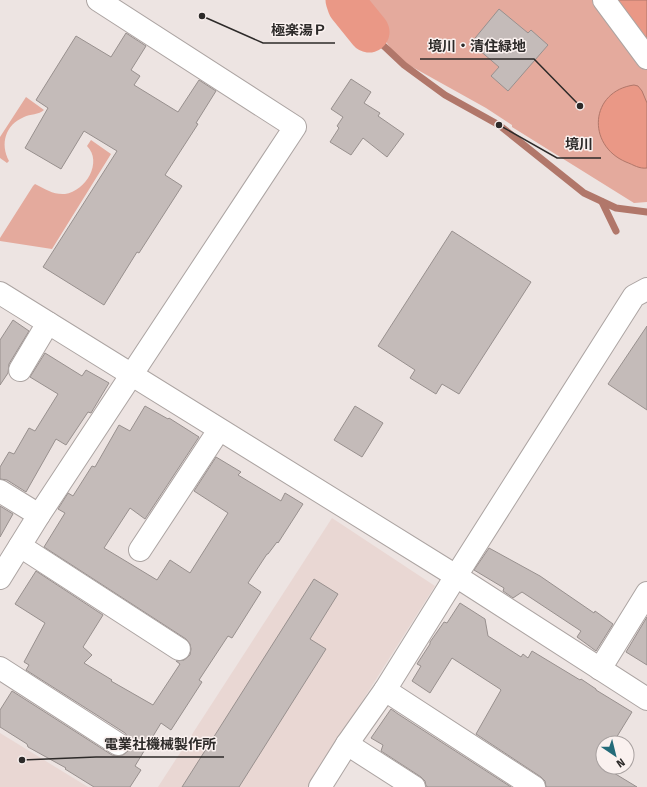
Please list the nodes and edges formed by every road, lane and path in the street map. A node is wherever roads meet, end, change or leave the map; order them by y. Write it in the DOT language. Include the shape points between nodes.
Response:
graph roads {
  1 [pos="98,0"];
  2 [pos="604,0"];
  3 [pos="647,58"];
  4 [pos="647,289"];
  5 [pos="1,297"];
  6 [pos="48,323"];
  7 [pos="20,370"];
  8 [pos="132,376"];
  9 [pos="219,430"];
  10 [pos="0,491"];
  11 [pos="39,515"];
  12 [pos="20,546"];
  13 [pos="140,550"];
  14 [pos="456,576"];
  15 [pos="0,578"];
  16 [pos="647,593"];
  17 [pos="179,649"];
  18 [pos="0,668"];
  19 [pos="600,669"];
  20 [pos="385,690"];
  21 [pos="647,699"];
  22 [pos="118,744"];
  23 [pos="347,744"];
  24 [pos="320,787"];
  25 [pos="414,787"];
  26 [pos="534,787"];
  1 -- 8 [label="street" via="295,127"];
  2 -- 3 [label="street"];
  4 -- 14 [label="street" via="634,296"];
  5 -- 6 [label="street"];
  6 -- 7 [label="street"];
  6 -- 8 [label="street"];
  8 -- 9 [label="street"];
  8 -- 11 [label="street"];
  9 -- 13 [label="street"];
  9 -- 14 [label="street"];
  10 -- 11 [label="street"];
  11 -- 12 [label="street"];
  12 -- 15 [label="street"];
  12 -- 17 [label="street"];
  14 -- 19 [label="street"];
  14 -- 20 [label="street"];
  16 -- 19 [label="street"];
  18 -- 22 [label="street"];
  19 -- 21 [label="street"];
  20 -- 23 [label="street"];
  20 -- 26 [label="street"];
  23 -- 24 [label="street"];
  23 -- 25 [label="street"];
}
